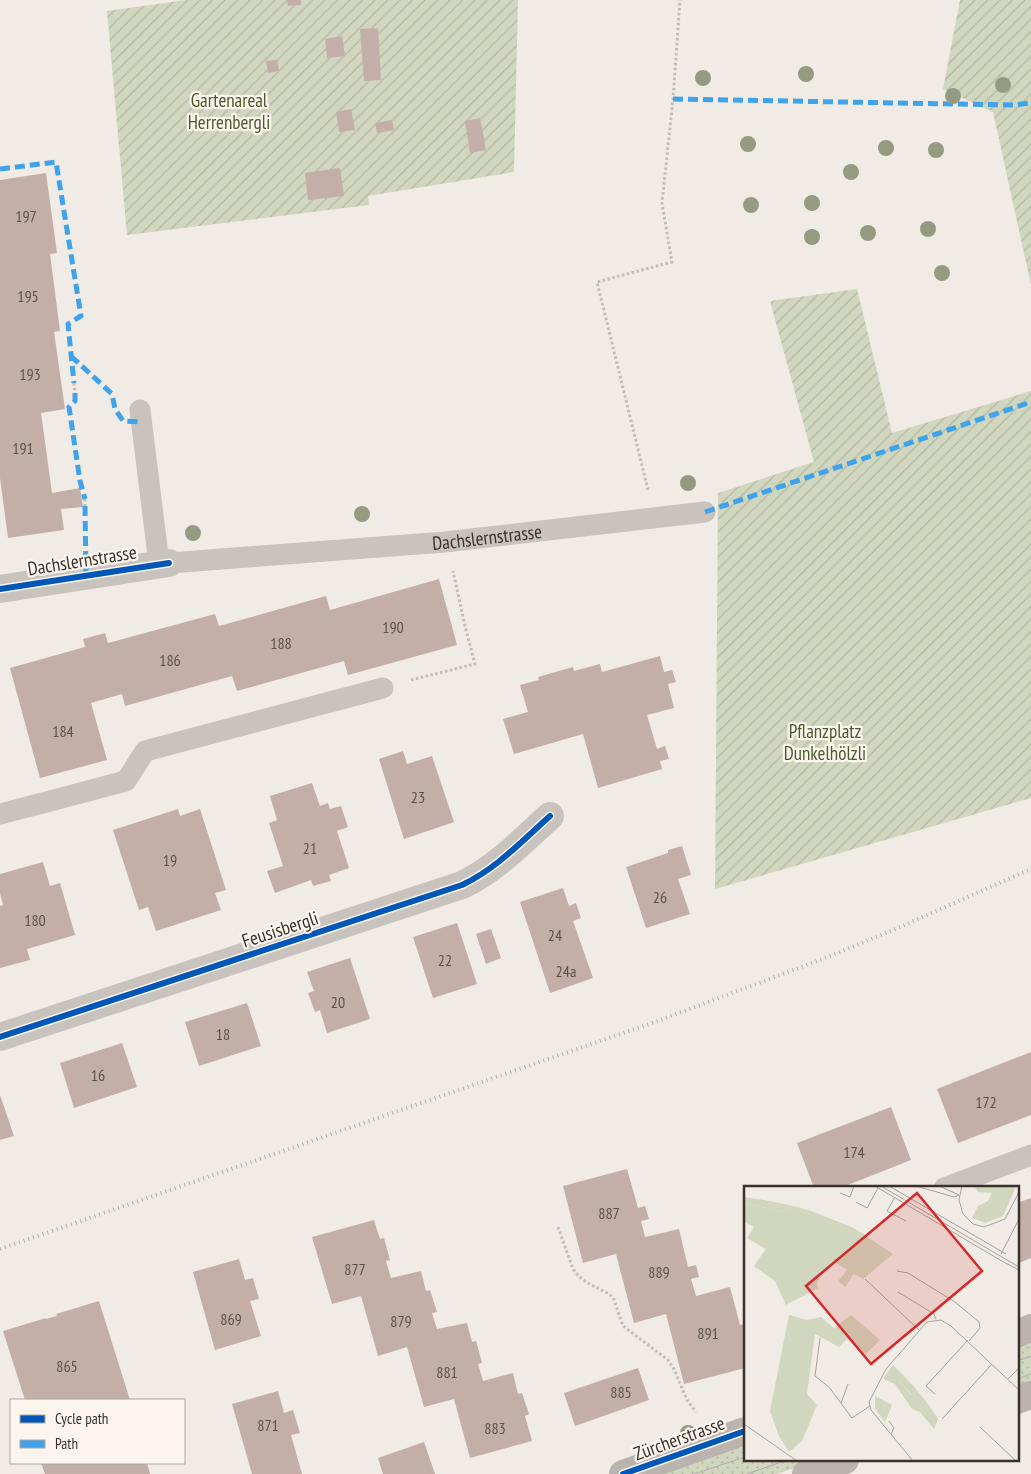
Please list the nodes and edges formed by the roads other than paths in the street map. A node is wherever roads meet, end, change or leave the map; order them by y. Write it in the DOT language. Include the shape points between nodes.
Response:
graph roads {
  1 [pos="140,410"];
  2 [pos="706,512"];
  3 [pos="164,563"];
  4 [pos="0,589"];
  5 [pos="383,688"];
  6 [pos="0,814"];
  7 [pos="550,816"];
  8 [pos="0,1037"];
  9 [pos="1031,1155"];
  10 [pos="949,1186"];
  11 [pos="1031,1328"];
  12 [pos="1018,1334"];
  13 [pos="1031,1396"];
  14 [pos="1018,1400"];
  15 [pos="744,1431"];
  16 [pos="840,1462"];
  17 [pos="623,1474"];
  18 [pos="806,1474"];
  1 -- 3 [label="lane"];
  2 -- 3 [label="lane, Dachslernstrasse" via="445,542"];
  3 -- 4 [label="street, Dachslernstrasse"];
  5 -- 6 [label="lane" via="145,751 126,781"];
  7 -- 8 [label="street, Feusisbergli" via="496,864 462,885"];
  9 -- 10 [label="lane"];
  11 -- 12 [label="main road"];
  13 -- 14 [label="main road"];
  15 -- 17 [label="main road, Zürcherstrasse"];
  16 -- 18 [label="main road"];
}
